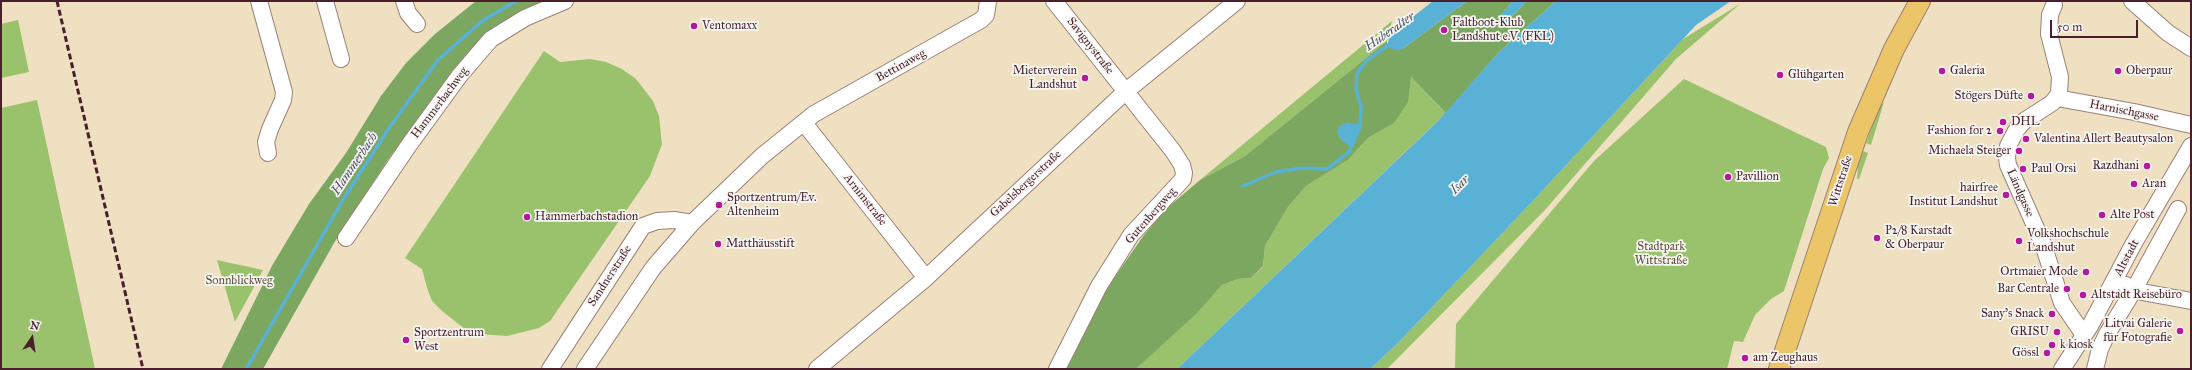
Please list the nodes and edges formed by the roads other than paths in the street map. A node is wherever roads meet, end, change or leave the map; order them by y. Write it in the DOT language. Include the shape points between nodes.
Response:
graph roads {
  1 [pos="259,1"];
  2 [pos="325,1"];
  3 [pos="404,1"];
  4 [pos="565,1"];
  5 [pos="988,1"];
  6 [pos="1054,1"];
  7 [pos="1237,1"];
  8 [pos="1920,1"];
  9 [pos="2132,1"];
  10 [pos="2054,5"];
  11 [pos="417,24"];
  12 [pos="2191,48"];
  13 [pos="341,59"];
  14 [pos="1125,92"];
  15 [pos="2057,98"];
  16 [pos="804,123"];
  17 [pos="2191,125"];
  18 [pos="2190,148"];
  19 [pos="268,153"];
  20 [pos="2161,195"];
  21 [pos="2185,210"];
  22 [pos="692,223"];
  23 [pos="346,238"];
  24 [pos="926,278"];
  25 [pos="2115,279"];
  26 [pos="2191,301"];
  27 [pos="2084,335"];
  28 [pos="550,369"];
  29 [pos="585,369"];
  30 [pos="817,369"];
  31 [pos="1057,369"];
  32 [pos="1779,369"];
  33 [pos="2062,369"];
  34 [pos="2095,369"];
  1 -- 19 [label="street" via="284,92 266,142"];
  2 -- 13 [label="street"];
  3 -- 11 [label="street" via="408,13"];
  4 -- 23 [label="street, Hammerbachweg" via="525,18 491,38 460,75 409,145"];
  5 -- 16 [label="street, Bettinaweg" via="986,15 981,20 814,114"];
  6 -- 14 [label="street, Savignystraße"];
  7 -- 14 [label="street, Gabelsbergerstraße"];
  8 -- 32 [label="main road, Wittstraße" via="1894,49 1858,132"];
  9 -- 12 [label="street"];
  10 -- 15 [label="street" via="2049,26 2060,77"];
  14 -- 24 [label="street, Gabelsbergerstraße"];
  14 -- 31 [label="street, Gutenbergweg" via="1182,165 1183,178 1131,234 1099,286"];
  15 -- 17 [label="street, Harnischgasse"];
  15 -- 27 [label="street, Ländgasse" via="2024,121 2017,129 2008,146 2007,158 2043,244 2060,306"];
  16 -- 22 [label="street" via="762,156"];
  16 -- 24 [label="street, Arnimstraße"];
  18 -- 20 [label="street, Altstadt"];
  20 -- 21 [label="street"];
  20 -- 25 [label="street, Altstadt"];
  21 -- 34 [label="street, Altstadt" via="2107,334"];
  22 -- 28 [label="street, Sandnerstraße" via="657,221 643,226"];
  22 -- 29 [label="street" via="653,268"];
  24 -- 30 [label="street, Gabelsbergerstraße"];
  25 -- 26 [label="street" via="2142,292"];
  25 -- 27 [label="street, Altstadt"];
  27 -- 33 [label="street, Altstadt"];
}
